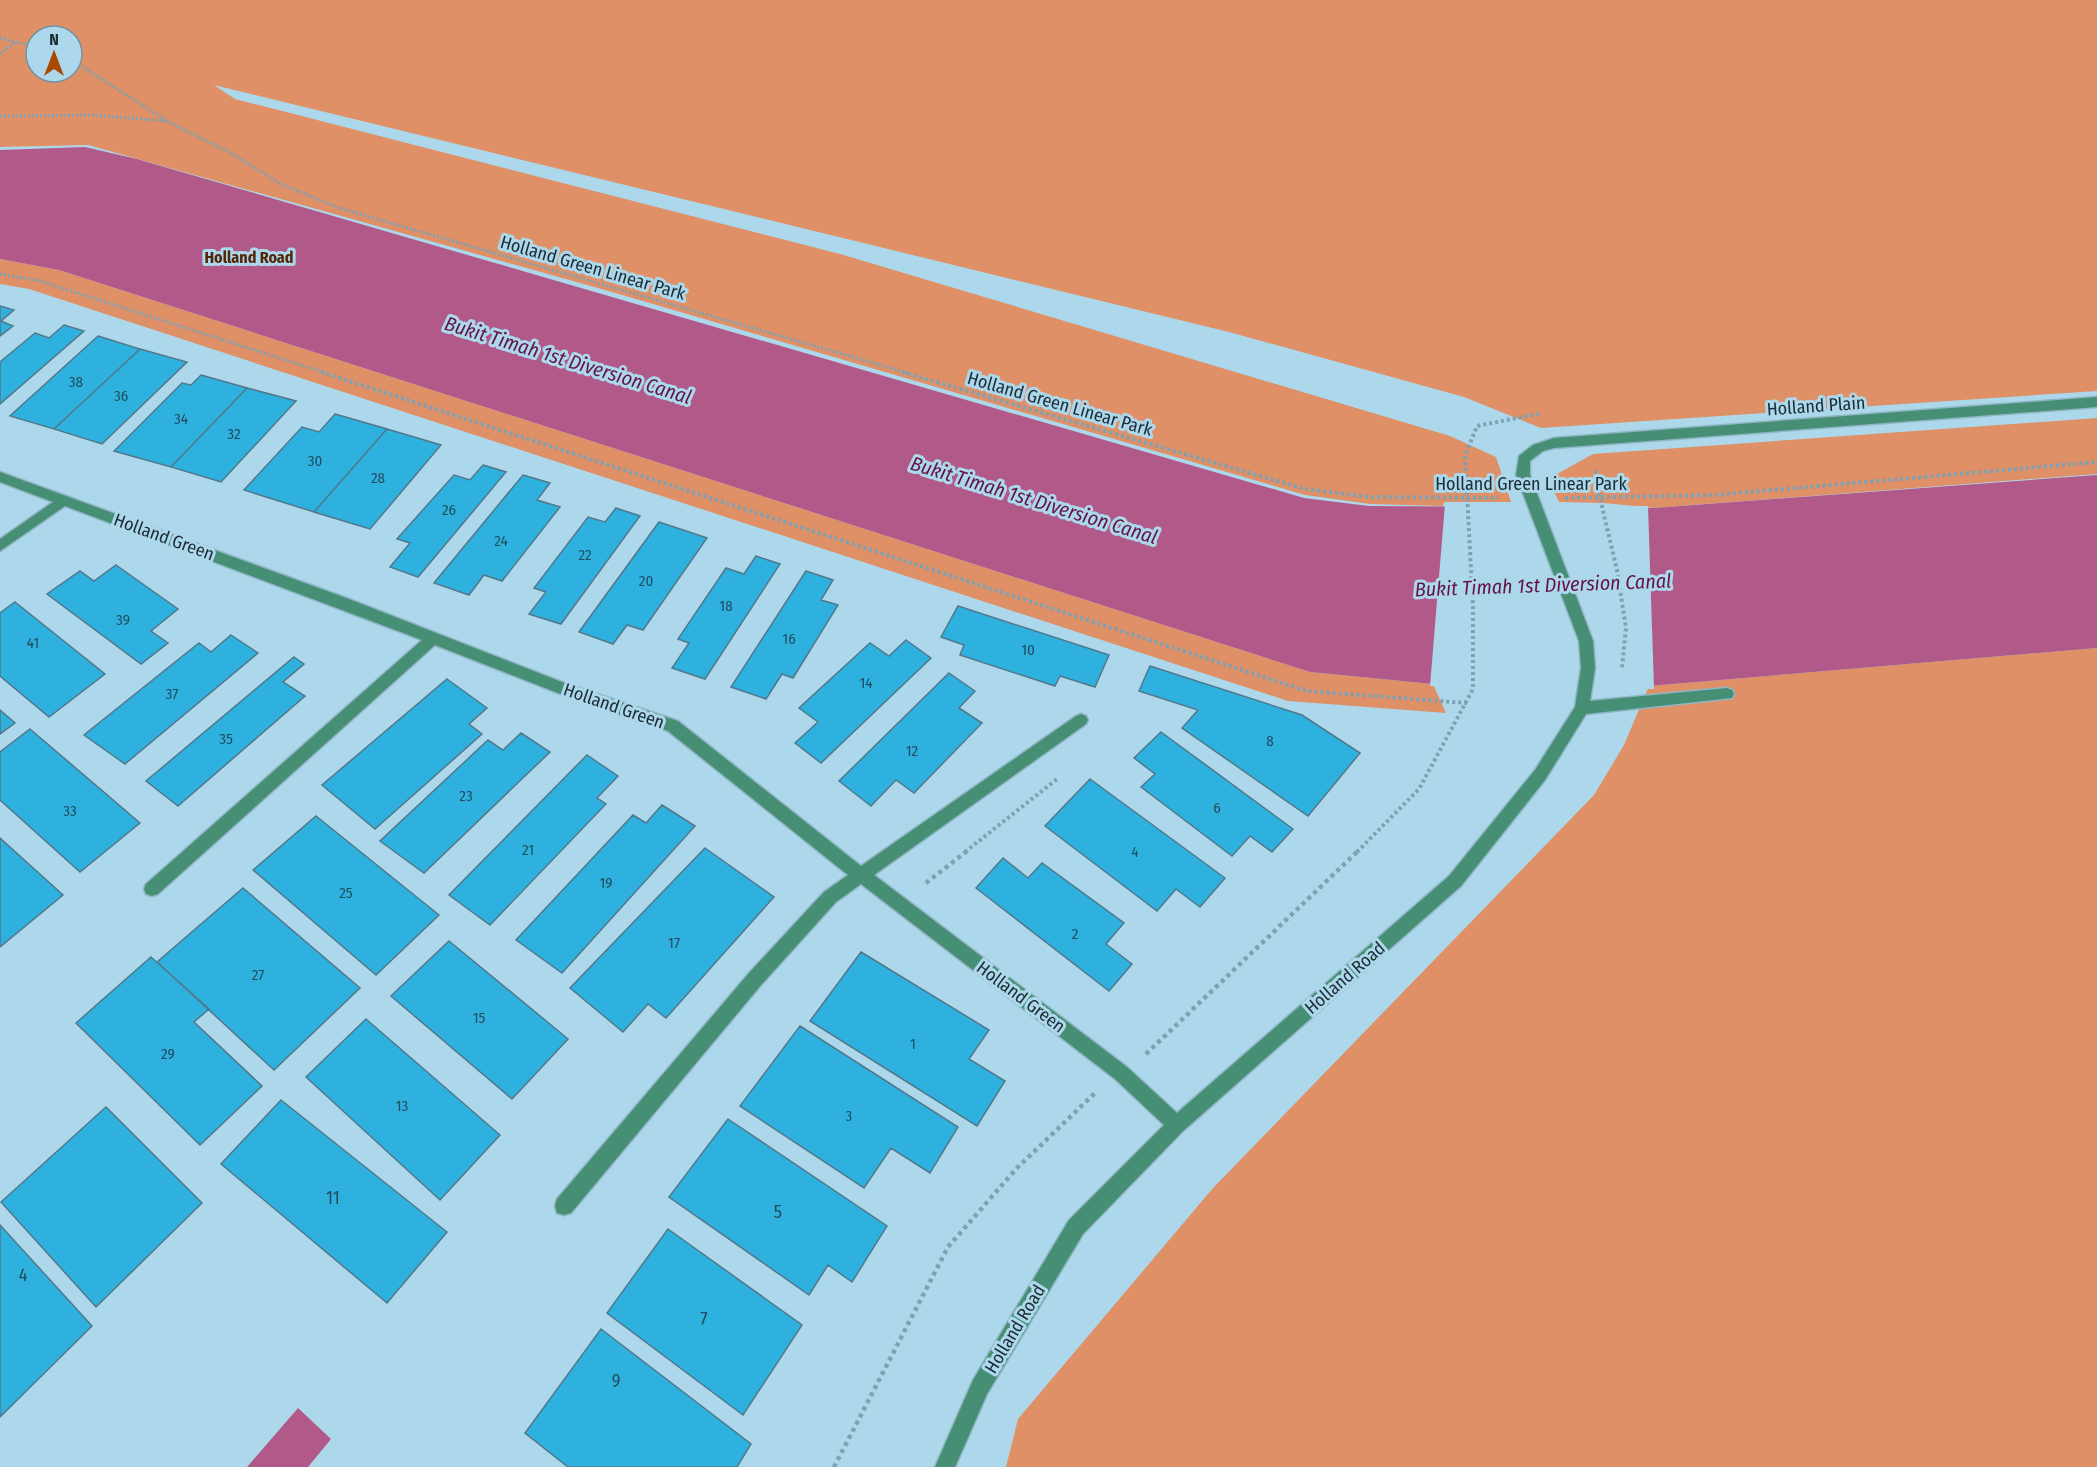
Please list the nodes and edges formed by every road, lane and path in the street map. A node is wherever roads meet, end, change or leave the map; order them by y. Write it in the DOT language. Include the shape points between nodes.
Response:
graph roads {
  1 [pos="0,39"];
  2 [pos="16,41"];
  3 [pos="24,43"];
  4 [pos="0,54"];
  5 [pos="84,68"];
  6 [pos="0,116"];
  7 [pos="167,121"];
  8 [pos="0,274"];
  9 [pos="2097,402"];
  10 [pos="1477,426"];
  11 [pos="1538,448"];
  12 [pos="2097,462"];
  13 [pos="1594,473"];
  14 [pos="0,477"];
  15 [pos="1600,498"];
  16 [pos="63,501"];
  17 [pos="1468,501"];
  18 [pos="1533,501"];
  19 [pos="0,546"];
  20 [pos="434,636"];
  21 [pos="1622,670"];
  22 [pos="1473,689"];
  23 [pos="1727,694"];
  24 [pos="1467,703"];
  25 [pos="1582,708"];
  26 [pos="1081,720"];
  27 [pos="1061,775"];
  28 [pos="861,875"];
  29 [pos="926,883"];
  30 [pos="152,889"];
  31 [pos="1177,1125"];
  32 [pos="564,1206"];
  33 [pos="945,1467"];
  1 -- 2 [label="path"];
  2 -- 3 [label="path"];
  2 -- 4 [label="path"];
  5 -- 7 [label="path, Holland Green Linear Park"];
  6 -- 7 [label="path" via="92,115"];
  7 -- 17 [label="path, Holland Green Linear Park" via="281,184 339,208 1305,489"];
  8 -- 24 [label="path" via="40,281 1307,691"];
  9 -- 11 [label="street, Holland Plain" via="1554,443"];
  10 -- 17 [label="path" via="1465,456"];
  11 -- 18 [label="street, Holland Road" via="1524,459 1523,475"];
  12 -- 15 [label="path, Holland Green Linear Park" via="1714,495"];
  13 -- 15 [label="path"];
  14 -- 16 [label="street, Holland Green"];
  15 -- 18 [label="path, Holland Green Linear Park"];
  15 -- 21 [label="path" via="1626,628"];
  16 -- 19 [label="street"];
  16 -- 20 [label="street, Holland Green"];
  17 -- 18 [label="path, Holland Green Linear Park"];
  17 -- 22 [label="path"];
  18 -- 25 [label="street, Holland Road" via="1586,641 1588,668"];
  20 -- 28 [label="street, Holland Green" via="673,726"];
  20 -- 30 [label="street"];
  23 -- 25 [label="street"];
  25 -- 31 [label="street, Holland Road" via="1540,775 1455,881"];
  26 -- 28 [label="street"];
  27 -- 29 [label="path"];
  28 -- 31 [label="street, Holland Green" via="1120,1073"];
  28 -- 32 [label="street" via="830,897 755,979"];
  31 -- 33 [label="street, Holland Road" via="1076,1227 980,1387"];
}
